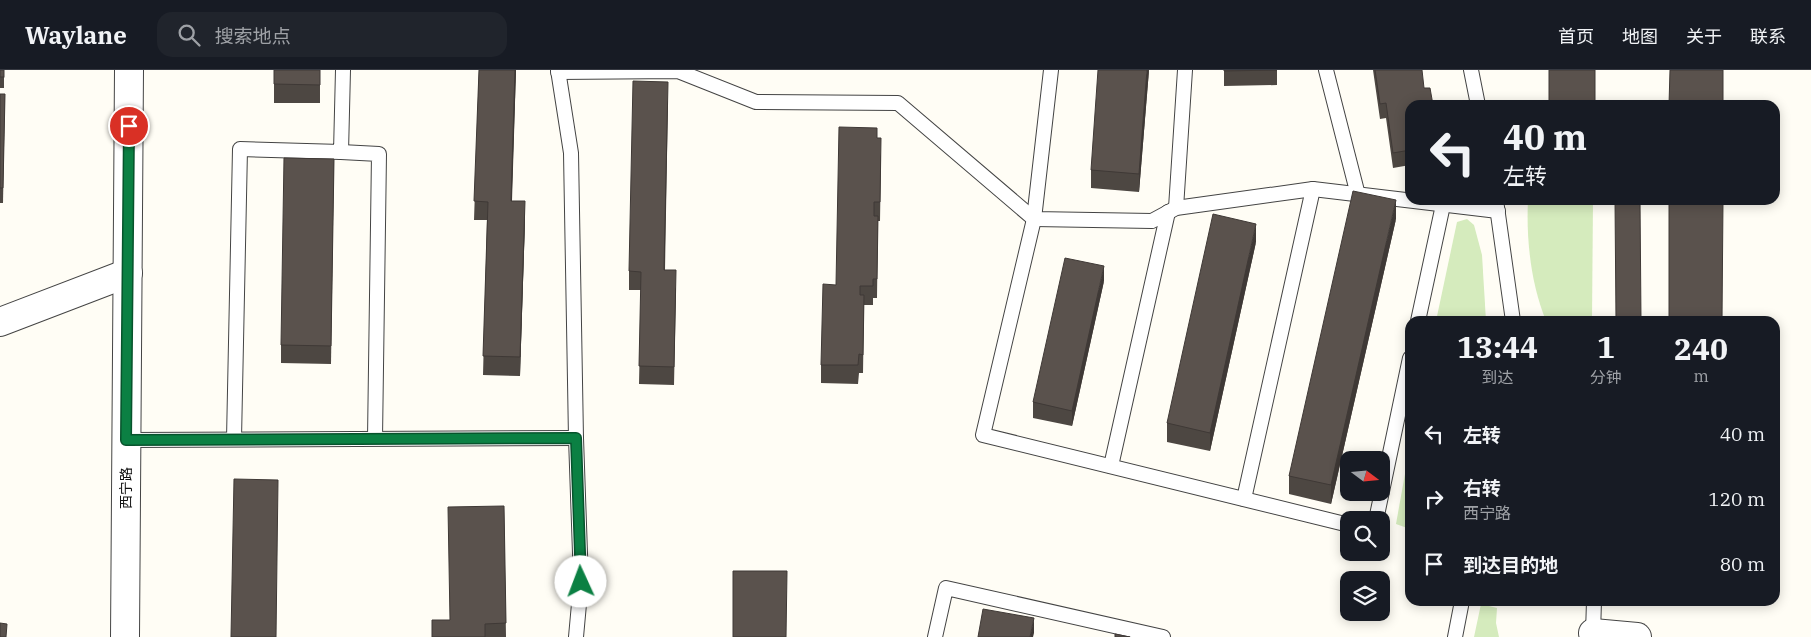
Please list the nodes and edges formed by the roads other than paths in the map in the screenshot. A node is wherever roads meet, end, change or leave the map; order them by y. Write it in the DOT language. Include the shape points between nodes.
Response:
graph roads {
  1 [pos="129,70"];
  2 [pos="343,70"];
  3 [pos="1051,70"];
  4 [pos="1185,70"];
  5 [pos="1326,70"];
  6 [pos="1471,70"];
  7 [pos="558,71"];
  8 [pos="690,73"];
  9 [pos="1477,100"];
  10 [pos="341,152"];
  11 [pos="1313,190"];
  12 [pos="1358,195"];
  13 [pos="1405,201"];
  14 [pos="1443,205"];
  15 [pos="1497,205"];
  16 [pos="1172,210"];
  17 [pos="1034,220"];
  18 [pos="128,274"];
  19 [pos="1419,316"];
  20 [pos="1512,316"];
  21 [pos="0,322"];
  22 [pos="1405,382"];
  23 [pos="375,438"];
  24 [pos="576,438"];
  25 [pos="234,439"];
  26 [pos="126,440"];
  27 [pos="1111,466"];
  28 [pos="1244,499"];
  29 [pos="1378,511"];
  30 [pos="1340,522"];
  31 [pos="1461,606"];
  32 [pos="1594,606"];
  33 [pos="1592,635"];
  34 [pos="125,637"];
  35 [pos="576,637"];
  36 [pos="935,637"];
  37 [pos="1163,637"];
  38 [pos="1455,637"];
  39 [pos="1637,637"];
  1 -- 18 [label="street, 西宁路"];
  2 -- 10 [label="lane"];
  3 -- 17 [label="lane"];
  4 -- 16 [label="lane"];
  5 -- 12 [label="lane"];
  6 -- 9 [label="lane"];
  7 -- 8 [label="lane"];
  7 -- 24 [label="lane" via="571,152"];
  8 -- 17 [label="lane" via="756,102 898,103"];
  10 -- 23 [label="lane" via="379,154"];
  10 -- 25 [label="lane" via="240,149"];
  11 -- 12 [label="lane"];
  11 -- 16 [label="lane"];
  11 -- 28 [label="lane"];
  12 -- 13 [label="lane"];
  14 -- 15 [label="lane"];
  14 -- 19 [label="lane"];
  15 -- 20 [label="lane"];
  16 -- 17 [label="lane" via="1152,221"];
  16 -- 27 [label="lane"];
  17 -- 27 [label="lane" via="983,435"];
  18 -- 21 [label="street"];
  18 -- 26 [label="street, 西宁路"];
  22 -- 29 [label="lane"];
  23 -- 24 [label="lane"];
  23 -- 25 [label="lane"];
  24 -- 35 [label="lane" via="581,582"];
  25 -- 26 [label="lane"];
  26 -- 34 [label="street, 西宁路"];
  27 -- 28 [label="lane"];
  28 -- 30 [label="lane"];
  31 -- 38 [label="lane"];
  32 -- 33 [label="lane"];
  33 -- 39 [label="street"];
  36 -- 37 [label="lane" via="946,588"];
}
